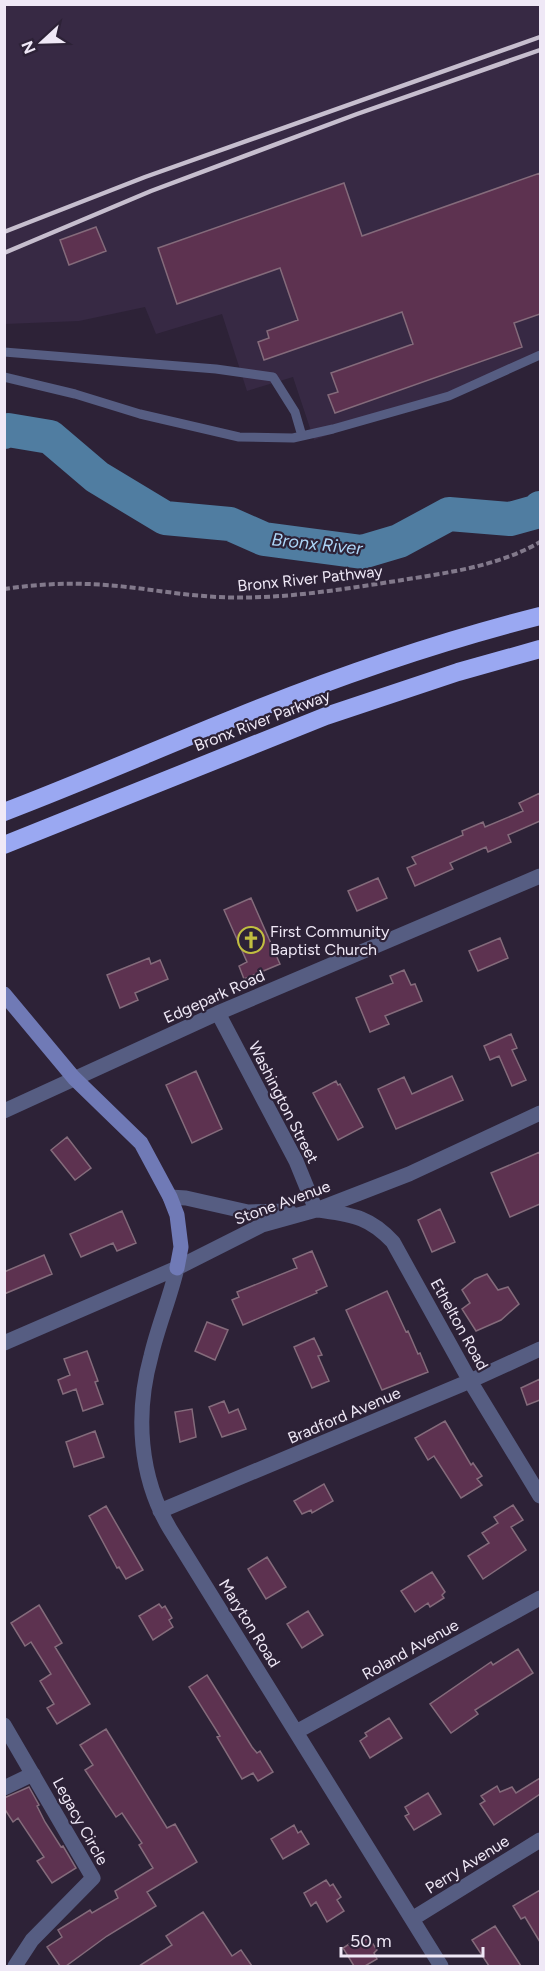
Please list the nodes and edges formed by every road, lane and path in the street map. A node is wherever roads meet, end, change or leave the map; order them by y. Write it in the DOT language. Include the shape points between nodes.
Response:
graph roads {
  1 [pos="4,352"];
  2 [pos="540,355"];
  3 [pos="4,377"];
  4 [pos="302,436"];
  5 [pos="540,542"];
  6 [pos="4,589"];
  7 [pos="540,616"];
  8 [pos="540,649"];
  9 [pos="4,812"];
  10 [pos="4,845"];
  11 [pos="540,876"];
  12 [pos="4,994"];
  13 [pos="218,1013"];
  14 [pos="74,1078"];
  15 [pos="4,1111"];
  16 [pos="540,1113"];
  17 [pos="170,1197"];
  18 [pos="316,1209"];
  19 [pos="177,1268"];
  20 [pos="4,1343"];
  21 [pos="540,1349"];
  22 [pos="471,1381"];
  23 [pos="540,1496"];
  24 [pos="160,1511"];
  25 [pos="540,1598"];
  26 [pos="4,1725"];
  27 [pos="296,1732"];
  28 [pos="33,1774"];
  29 [pos="4,1788"];
  30 [pos="540,1840"];
  31 [pos="412,1919"];
  32 [pos="15,1966"];
  33 [pos="441,1966"];
  1 -- 4 [label="lane" via="273,377 295,412"];
  2 -- 4 [label="lane" via="449,396"];
  3 -- 4 [label="lane" via="239,437"];
  5 -- 6 [label="path, Bronx River Pathway" via="515,555 475,567 294,594 218,597 88,584"];
  7 -- 9 [label="highway, Bronx River Parkway" via="314,687"];
  8 -- 10 [label="highway, Bronx River Parkway" via="326,716"];
  11 -- 13 [label="street, Edgepark Road"];
  12 -- 14 [label="street"];
  13 -- 14 [label="street, Edgepark Road"];
  13 -- 18 [label="street, Washington Street" via="296,1161"];
  14 -- 15 [label="street, Edgepark Road"];
  14 -- 17 [label="street" via="141,1143"];
  16 -- 18 [label="street, Stone Avenue" via="409,1174"];
  17 -- 18 [label="street" via="248,1212"];
  17 -- 19 [label="street" via="181,1247"];
  18 -- 19 [label="street, Stone Avenue" via="262,1225"];
  18 -- 22 [label="street, Ethelton Road" via="358,1216 381,1228 393,1242"];
  19 -- 20 [label="street, Stone Avenue"];
  19 -- 24 [label="street, Maryton Road" via="151,1354 142,1404 146,1470"];
  21 -- 22 [label="street, Bradford Avenue"];
  22 -- 23 [label="street, Ethelton Road"];
  22 -- 24 [label="street, Bradford Avenue"];
  24 -- 27 [label="street, Maryton Road"];
  25 -- 27 [label="street, Roland Avenue"];
  26 -- 28 [label="street"];
  27 -- 31 [label="street, Maryton Road"];
  28 -- 29 [label="street"];
  28 -- 32 [label="street, Legacy Circle" via="93,1878 32,1940"];
  30 -- 31 [label="street, Perry Avenue"];
  31 -- 33 [label="street, Maryton Road"];
}
